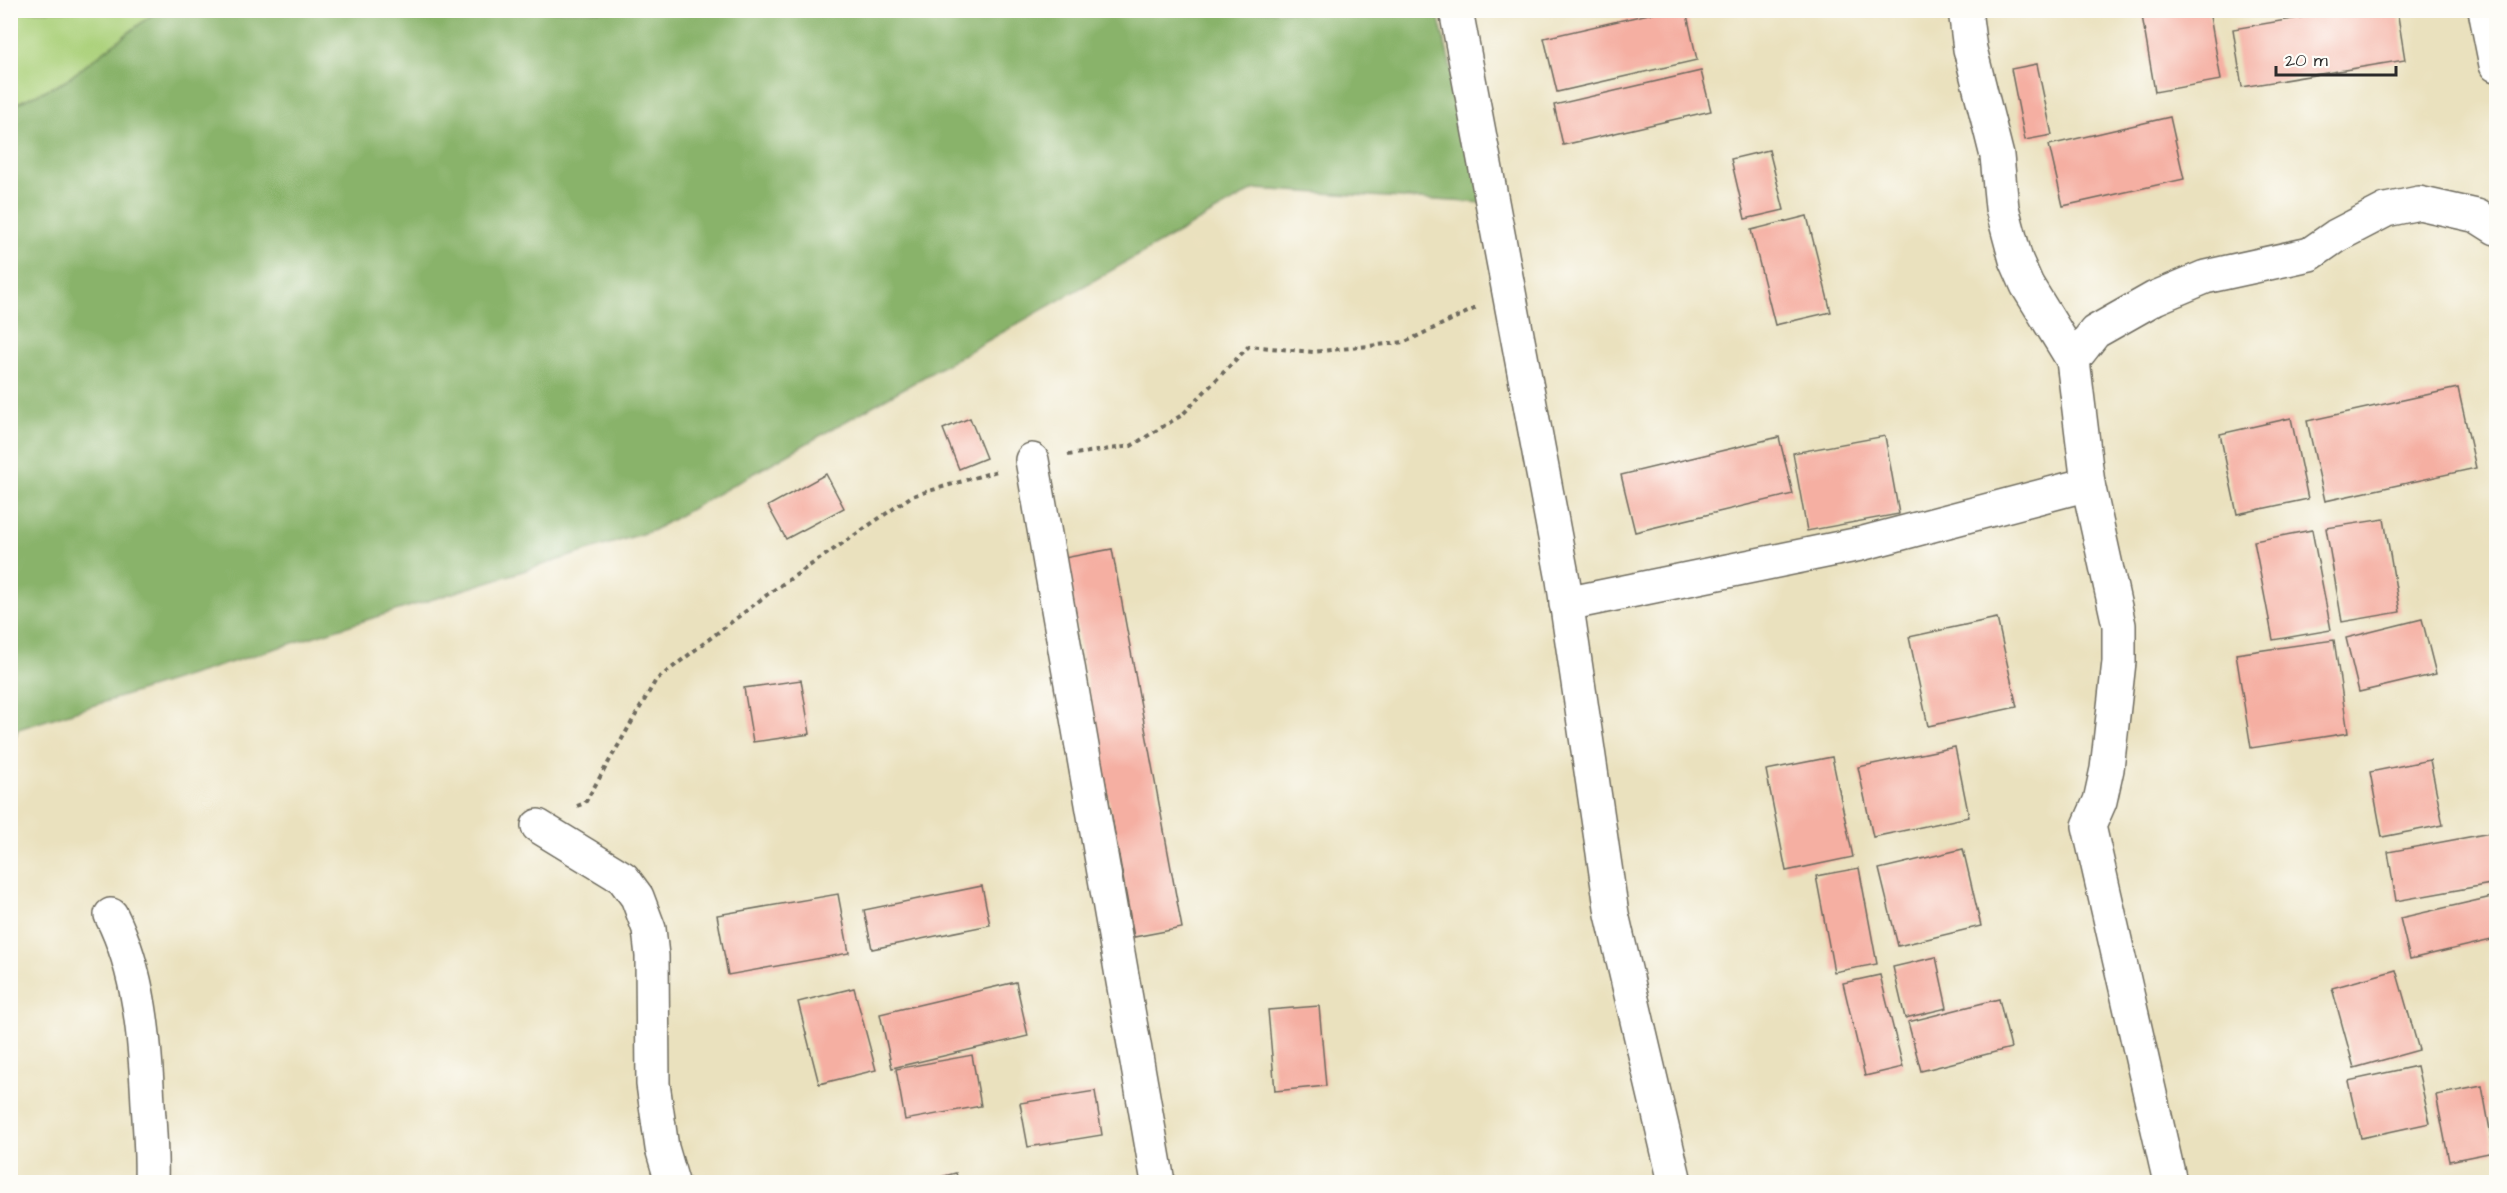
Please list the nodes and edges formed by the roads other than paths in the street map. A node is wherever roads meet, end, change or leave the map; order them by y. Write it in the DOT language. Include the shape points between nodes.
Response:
graph roads {
  1 [pos="1456,10"];
  2 [pos="1965,10"];
  3 [pos="2485,10"];
  4 [pos="2496,65"];
  5 [pos="2496,228"];
  6 [pos="2073,360"];
  7 [pos="1032,460"];
  8 [pos="2088,484"];
  9 [pos="1566,604"];
  10 [pos="538,826"];
  11 [pos="111,915"];
  12 [pos="151,1182"];
  13 [pos="672,1182"];
  14 [pos="1158,1182"];
  15 [pos="1674,1182"];
  16 [pos="2170,1182"];
  1 -- 9 [label="street"];
  2 -- 6 [label="street" via="1970,49 1997,156 2002,208 2016,260"];
  3 -- 4 [label="street"];
  5 -- 6 [label="street" via="2477,216 2419,203 2386,210 2310,254 2205,277 2155,298 2095,332"];
  6 -- 8 [label="street"];
  7 -- 14 [label="street"];
  8 -- 9 [label="street" via="1860,544"];
  8 -- 16 [label="street" via="2120,625 2120,662 2108,769 2089,826"];
  9 -- 15 [label="street" via="1612,914"];
  10 -- 13 [label="street" via="623,878 637,897 649,928 653,1084 662,1148"];
  11 -- 12 [label="street" via="124,940 141,1011"];
}
